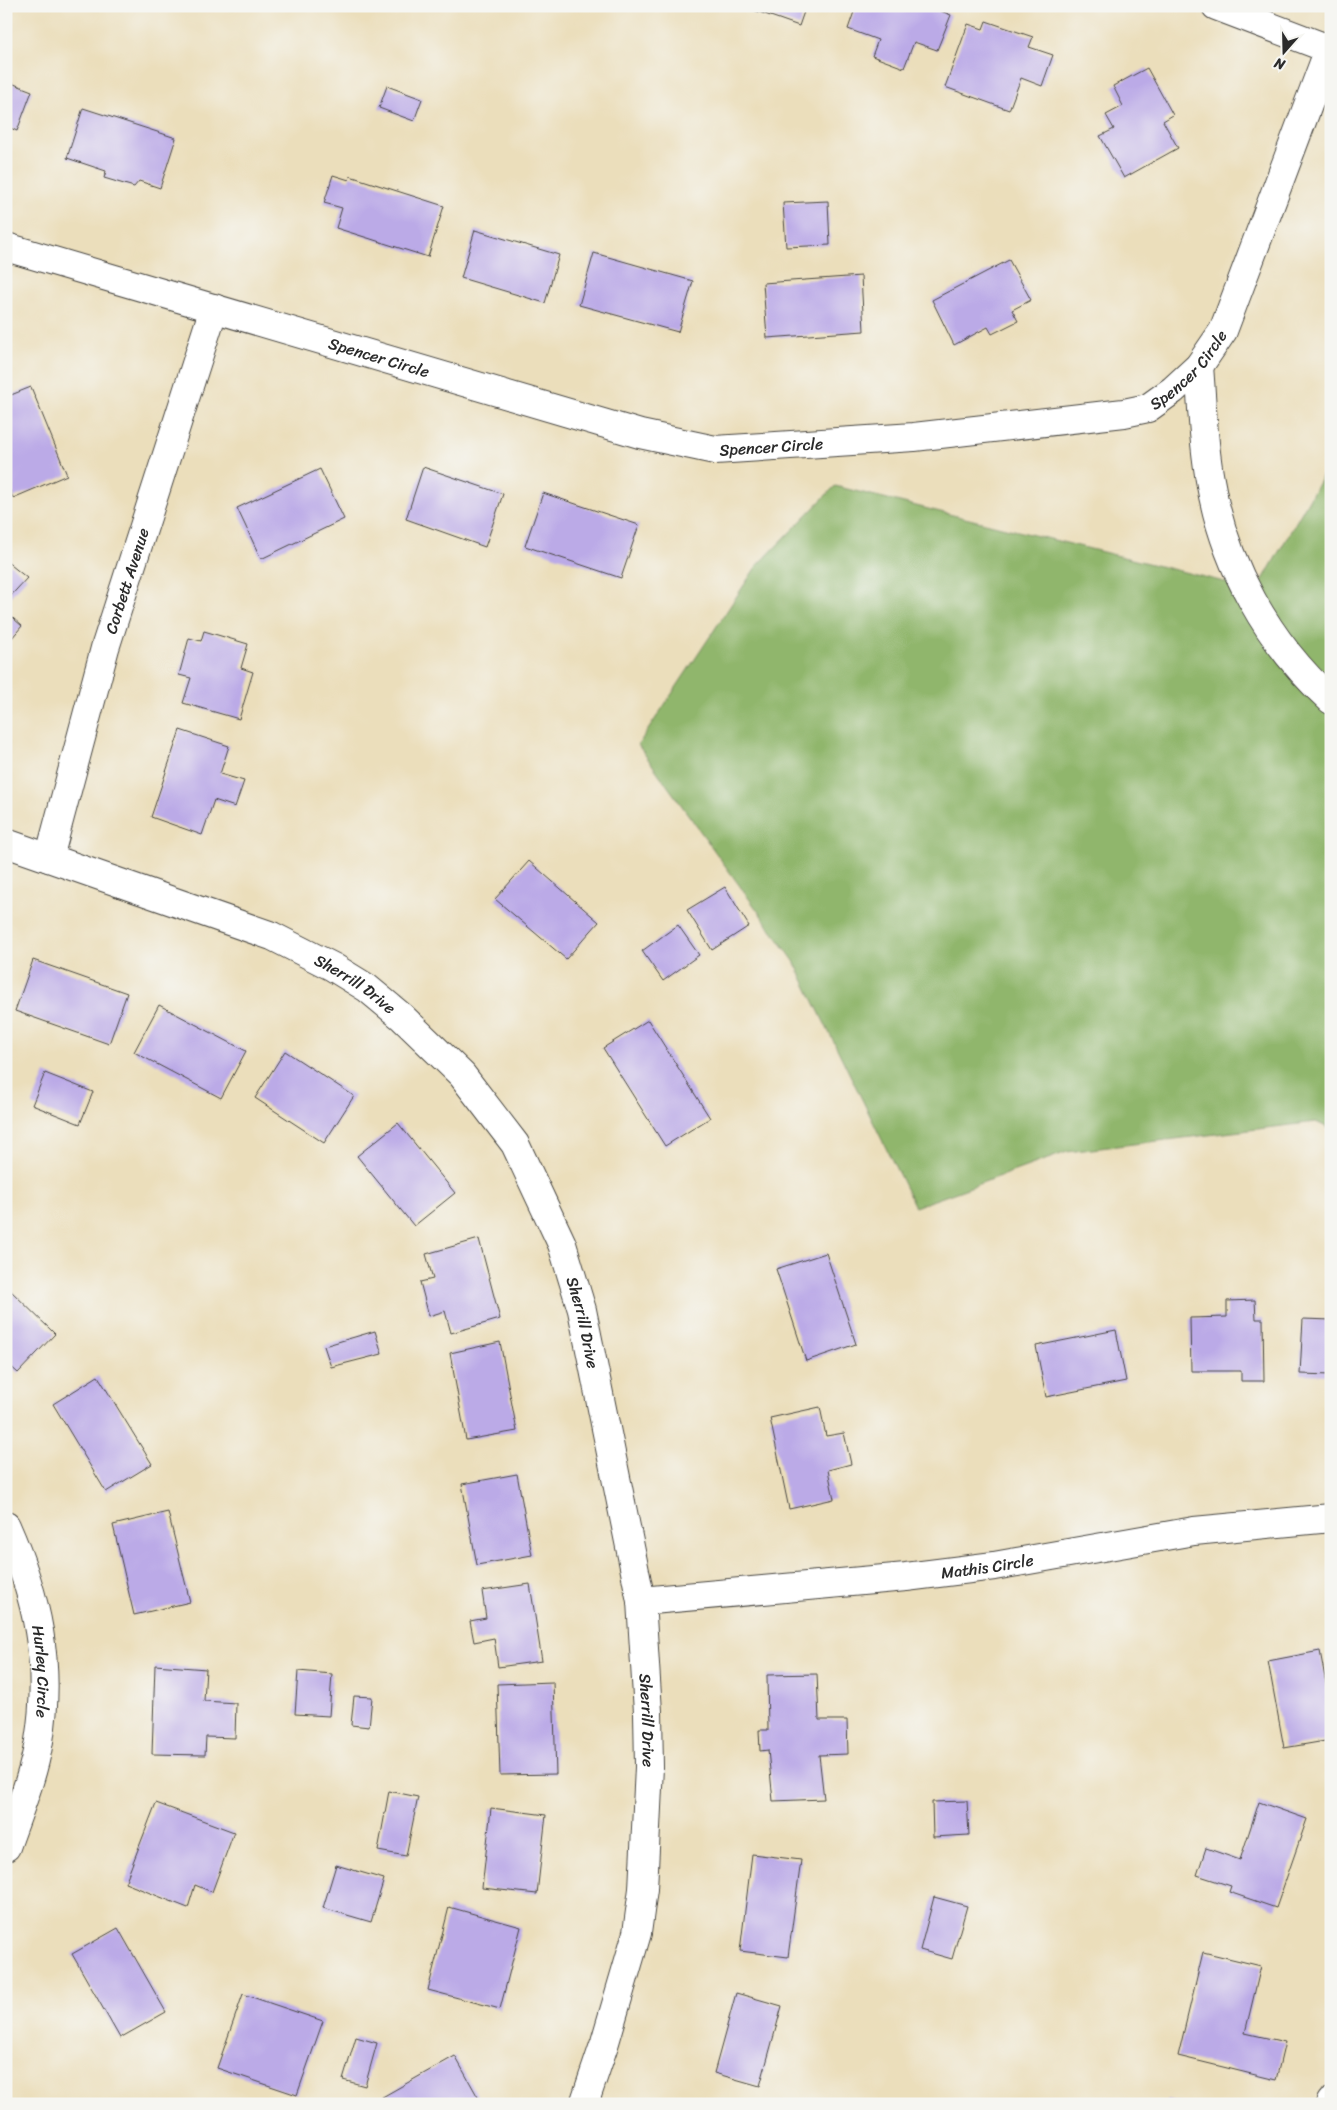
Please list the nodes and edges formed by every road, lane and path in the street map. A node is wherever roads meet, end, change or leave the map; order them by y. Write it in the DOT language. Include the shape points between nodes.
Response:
graph roads {
  1 [pos="1216,6"];
  2 [pos="1330,47"];
  3 [pos="6,246"];
  4 [pos="214,308"];
  5 [pos="1199,366"];
  6 [pos="1331,700"];
  7 [pos="6,843"];
  8 [pos="49,858"];
  9 [pos="1331,1518"];
  10 [pos="6,1526"];
  11 [pos="641,1601"];
  12 [pos="6,1847"];
  13 [pos="584,2104"];
  1 -- 2 [label="street"];
  2 -- 5 [label="street, Spencer Circle" via="1223,331"];
  3 -- 4 [label="street, Spencer Circle"];
  4 -- 5 [label="street, Spencer Circle" via="640,434 715,450 914,437 1124,413 1148,408"];
  4 -- 8 [label="street, Corbett Avenue" via="105,648"];
  5 -- 6 [label="street" via="1210,480 1224,539 1248,594 1275,639 1308,680"];
  7 -- 8 [label="street, Sherrill Drive"];
  8 -- 11 [label="street, Sherrill Drive" via="255,929 334,967 367,988 402,1017 462,1076 515,1144 562,1244 582,1310"];
  9 -- 11 [label="street, Mathis Circle" via="1194,1531 994,1566 906,1577"];
  10 -- 12 [label="street, Hurley Circle" via="22,1561 35,1604 42,1651 43,1696 39,1741 29,1782"];
  11 -- 13 [label="street, Sherrill Drive" via="649,1767 643,1889 637,1933"];
}
